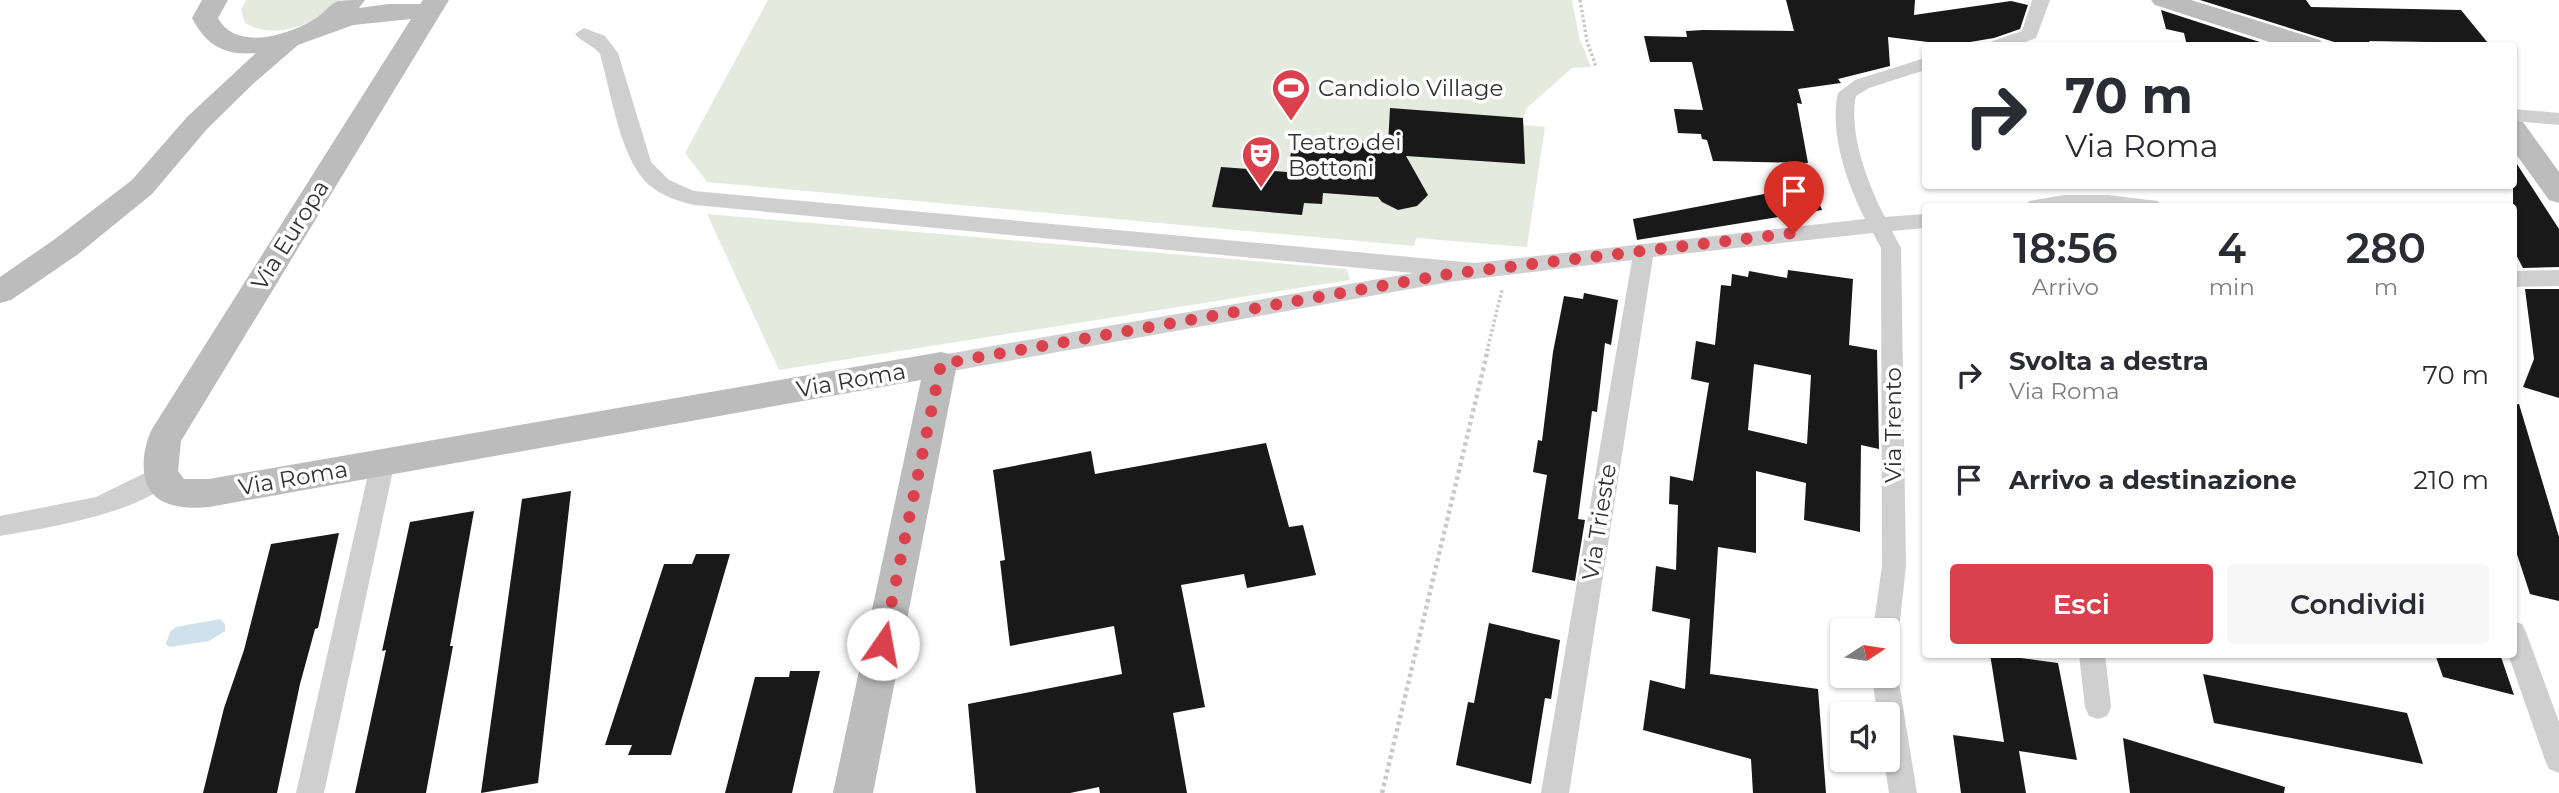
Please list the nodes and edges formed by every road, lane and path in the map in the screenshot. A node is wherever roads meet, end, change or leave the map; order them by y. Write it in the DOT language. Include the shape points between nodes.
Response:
graph roads {
  1 [pos="215,0"];
  2 [pos="352,0"];
  3 [pos="1580,0"];
  4 [pos="2041,0"];
  5 [pos="2164,0"];
  6 [pos="431,7"];
  7 [pos="323,26"];
  8 [pos="584,34"];
  9 [pos="219,40"];
  10 [pos="288,40"];
  11 [pos="2007,42"];
  12 [pos="2298,42"];
  13 [pos="1922,65"];
  14 [pos="1596,67"];
  15 [pos="2517,115"];
  16 [pos="2559,119"];
  17 [pos="197,123"];
  18 [pos="2517,135"];
  19 [pos="2559,193"];
  20 [pos="2052,203"];
  21 [pos="2127,203"];
  22 [pos="1922,221"];
  23 [pos="1877,224"];
  24 [pos="1643,251"];
  25 [pos="1477,271"];
  26 [pos="1503,278"];
  27 [pos="2559,278"];
  28 [pos="2517,279"];
  29 [pos="1489,290"];
  30 [pos="0,292"];
  31 [pos="941,364"];
  32 [pos="383,461"];
  33 [pos="162,475"];
  34 [pos="0,526"];
  35 [pos="1888,618"];
  36 [pos="2517,643"];
  37 [pos="2092,658"];
  38 [pos="1887,688"];
  39 [pos="2098,707"];
  40 [pos="2559,760"];
  41 [pos="310,793"];
  42 [pos="853,793"];
  43 [pos="1382,793"];
  44 [pos="1555,793"];
  45 [pos="1903,793"];
  1 -- 9 [label="street" via="205,18 207,30"];
  2 -- 7 [label="street"];
  3 -- 14 [label="path"];
  4 -- 11 [label="street" via="2030,34"];
  5 -- 12 [label="street"];
  6 -- 7 [label="street" via="383,11"];
  6 -- 33 [label="street, Via Europa" via="164,439"];
  7 -- 10 [label="street"];
  8 -- 25 [label="street" via="599,40 609,53 645,170 664,187 685,196"];
  9 -- 10 [label="street" via="238,45"];
  9 -- 17 [label="street" via="218,73"];
  10 -- 17 [label="street"];
  13 -- 23 [label="street, Via Trento" via="1847,93 1843,111 1858,186"];
  15 -- 16 [label="street"];
  17 -- 30 [label="street" via="142,187"];
  18 -- 19 [label="street"];
  20 -- 21 [label="street"];
  22 -- 23 [label="street, Via Roma"];
  23 -- 24 [label="street, Via Roma"];
  23 -- 35 [label="street, Via Trento" via="1891,248 1894,566"];
  24 -- 26 [label="street, Via Roma"];
  24 -- 44 [label="street, Via Trieste"];
  25 -- 26 [label="street, Via Roma"];
  25 -- 31 [label="street, Via Roma"];
  26 -- 29 [label="path"];
  26 -- 43 [label="path"];
  27 -- 28 [label="street"];
  31 -- 32 [label="street, Via Roma"];
  31 -- 42 [label="street"];
  32 -- 33 [label="street, Via Roma" via="209,493 181,494 171,489"];
  32 -- 41 [label="street"];
  33 -- 34 [label="street" via="98,507"];
  36 -- 40 [label="street"];
  37 -- 39 [label="street"];
  38 -- 45 [label="street"];
}
